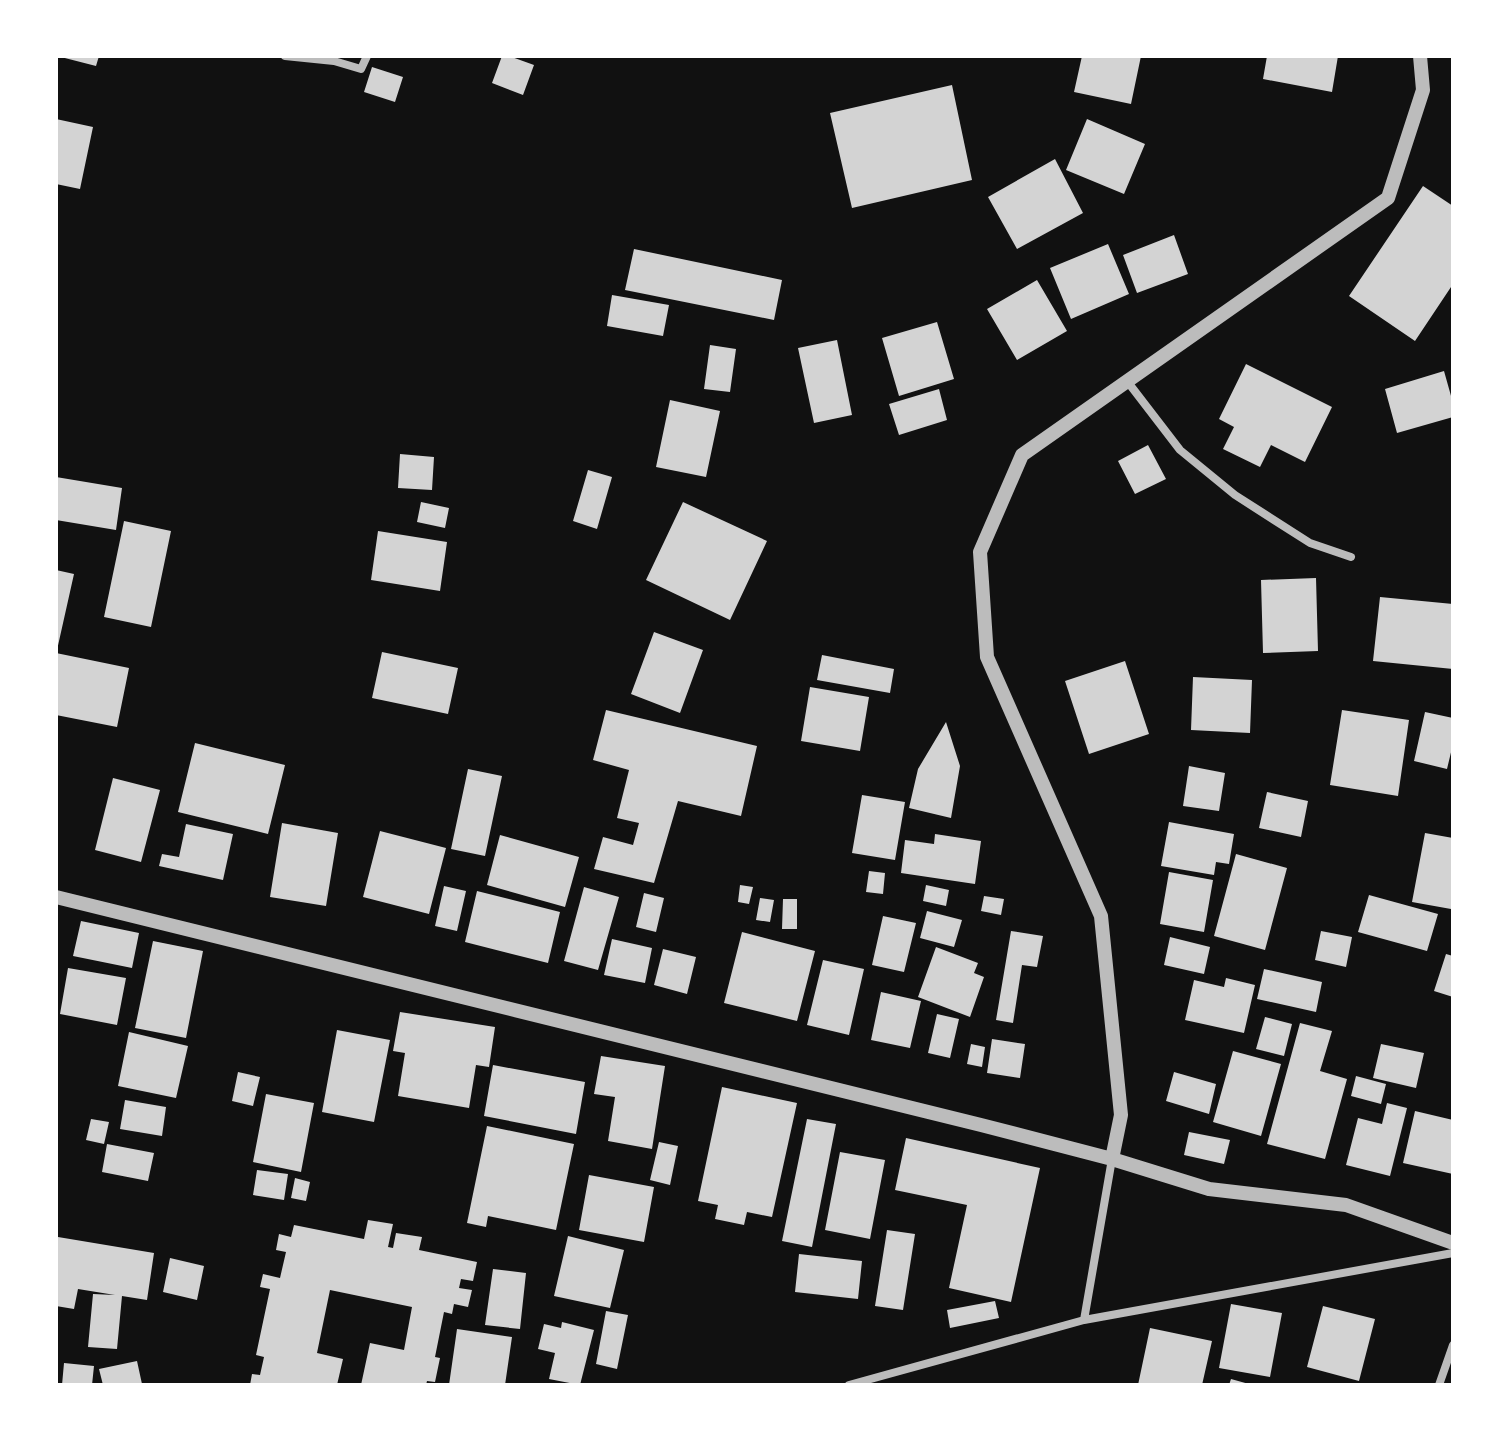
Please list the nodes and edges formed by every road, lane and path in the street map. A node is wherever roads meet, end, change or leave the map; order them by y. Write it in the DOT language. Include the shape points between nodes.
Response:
graph roads {
  1 [pos="285,56"];
  2 [pos="367,56"];
  3 [pos="1420,56"];
  4 [pos="1127,381"];
  5 [pos="1351,557"];
  6 [pos="56,897"];
  7 [pos="1112,1159"];
  8 [pos="1453,1243"];
  9 [pos="1453,1253"];
  10 [pos="1084,1320"];
  11 [pos="1453,1345"];
  12 [pos="849,1385"];
  13 [pos="1439,1385"];
  1 -- 2 [label="street" via="361,69"];
  3 -- 4 [label="street" via="1423,90 1388,198"];
  4 -- 5 [label="street" via="1180,450 1235,495 1310,543"];
  4 -- 7 [label="street" via="1022,455 980,552 987,657 1101,916 1121,1115"];
  6 -- 7 [label="street"];
  7 -- 8 [label="street" via="1209,1189 1346,1205"];
  7 -- 10 [label="street"];
  9 -- 10 [label="street"];
  10 -- 12 [label="street"];
  11 -- 13 [label="street"];
}
